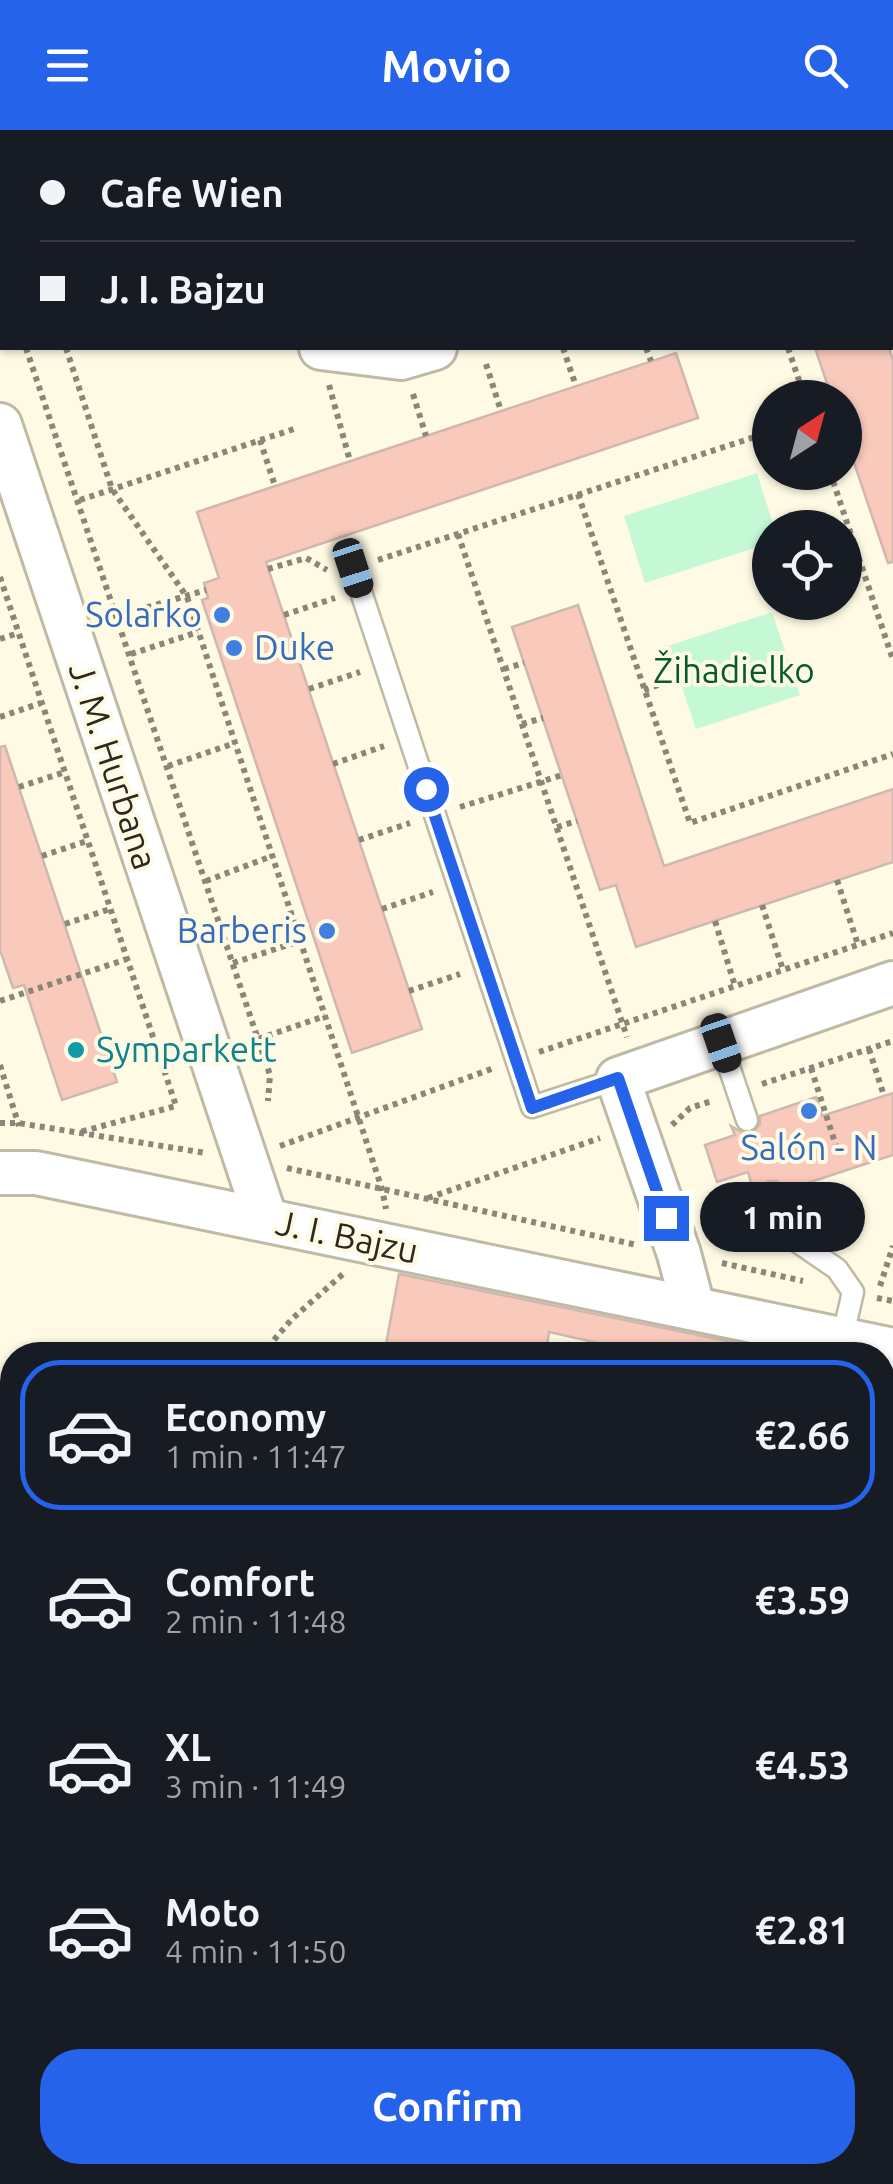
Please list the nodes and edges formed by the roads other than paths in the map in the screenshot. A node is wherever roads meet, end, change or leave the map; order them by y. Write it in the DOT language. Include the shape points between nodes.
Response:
graph roads {
  1 [pos="336,350"];
  2 [pos="428,350"];
  3 [pos="0,425"];
  4 [pos="353,568"];
  5 [pos="893,983"];
  6 [pos="721,1043"];
  7 [pos="628,1075"];
  8 [pos="748,1120"];
  9 [pos="18,1173"];
  10 [pos="773,1194"];
  11 [pos="266,1220"];
  12 [pos="693,1308"];
  13 [pos="842,1339"];
  14 [pos="856,1342"];
  1 -- 2 [label="street" via="401,358"];
  3 -- 11 [label="street, J. M. Hurbana"];
  4 -- 7 [label="lane" via="532,1108"];
  5 -- 6 [label="street"];
  6 -- 7 [label="street"];
  6 -- 8 [label="lane"];
  7 -- 12 [label="street" via="636,1132"];
  9 -- 11 [label="street, J. I. Bajzu"];
  10 -- 13 [label="lane" via="786,1234 838,1269 852,1292"];
  11 -- 12 [label="street, J. I. Bajzu"];
  12 -- 13 [label="street, J. I. Bajzu"];
  13 -- 14 [label="street, J. I. Bajzu"];
}
